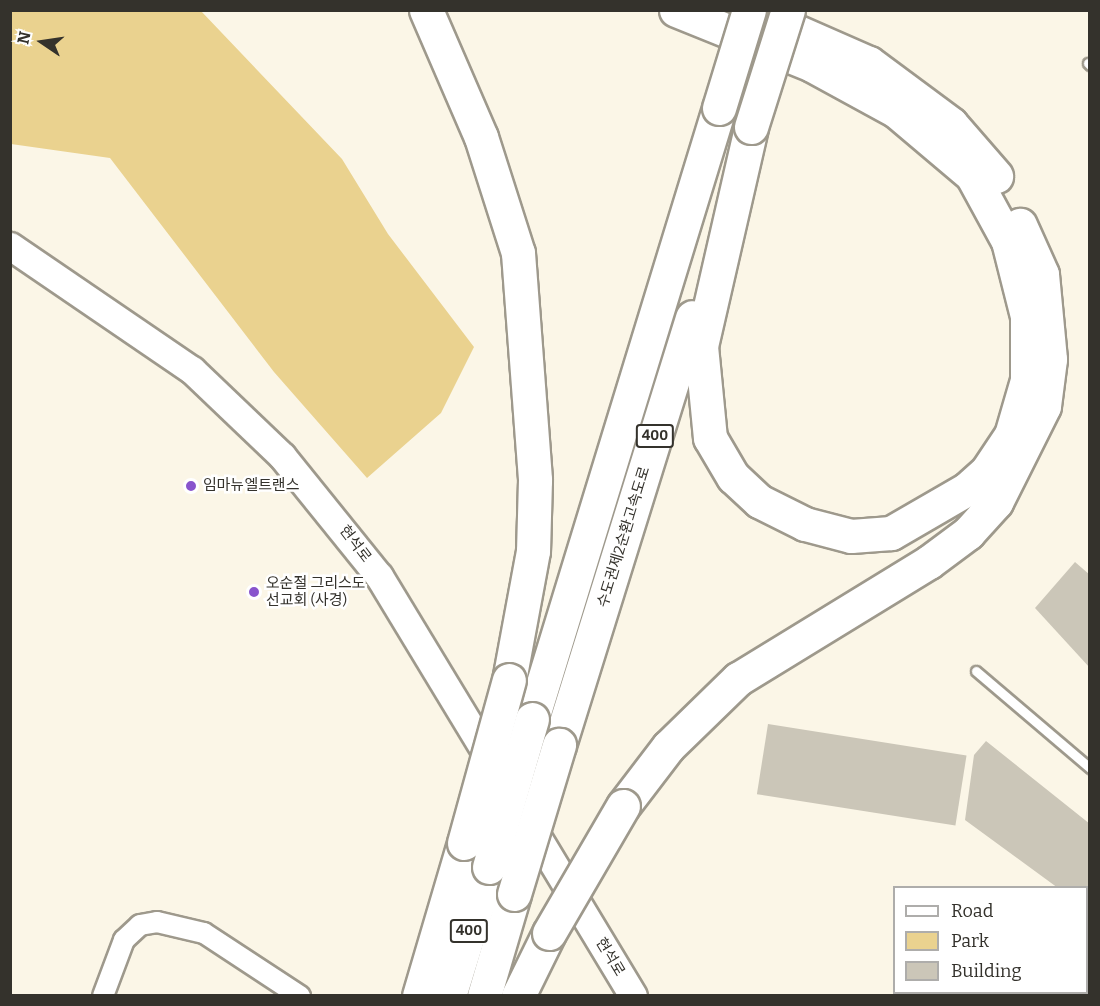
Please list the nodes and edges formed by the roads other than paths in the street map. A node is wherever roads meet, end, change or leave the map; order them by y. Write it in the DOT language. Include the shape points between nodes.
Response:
graph roads {
  1 [pos="426,10"];
  2 [pos="676,10"];
  3 [pos="749,10"];
  4 [pos="788,10"];
  5 [pos="752,127"];
  6 [pos="10,246"];
  7 [pos="976,671"];
  8 [pos="1089,768"];
  9 [pos="103,996"];
  10 [pos="300,996"];
  11 [pos="419,996"];
  12 [pos="449,996"];
  13 [pos="484,996"];
  14 [pos="518,996"];
  15 [pos="633,996"];
  1 -- 11 [label="highway, bridge" via="481,138 518,253 535,480 530,572 509,680"];
  2 -- 5 [label="highway" via="812,65 896,111 972,175 1008,241 1027,316 1028,380 1011,435 987,471 967,489 891,533 851,536 805,524 759,501 733,477 710,438 701,346"];
  3 -- 12 [label="highway, 수도권제2순환고속도로 / 400, bridge"];
  3 -- 14 [label="highway, bridge" via="869,63 951,124 990,163 1042,274 1049,326 1044,406 996,502 968,533 738,678 668,747 623,806 549,933"];
  4 -- 5 [label="highway, 수도권제2순환고속도로 / 400, bridge"];
  5 -- 13 [label="highway, 수도권제2순환고속도로 / 400, bridge"];
  6 -- 15 [label="street, 현석로" via="192,370 319,498 379,576"];
  7 -- 8 [label="lane"];
  9 -- 10 [label="street" via="124,940 140,925 157,922 204,933"];
}
